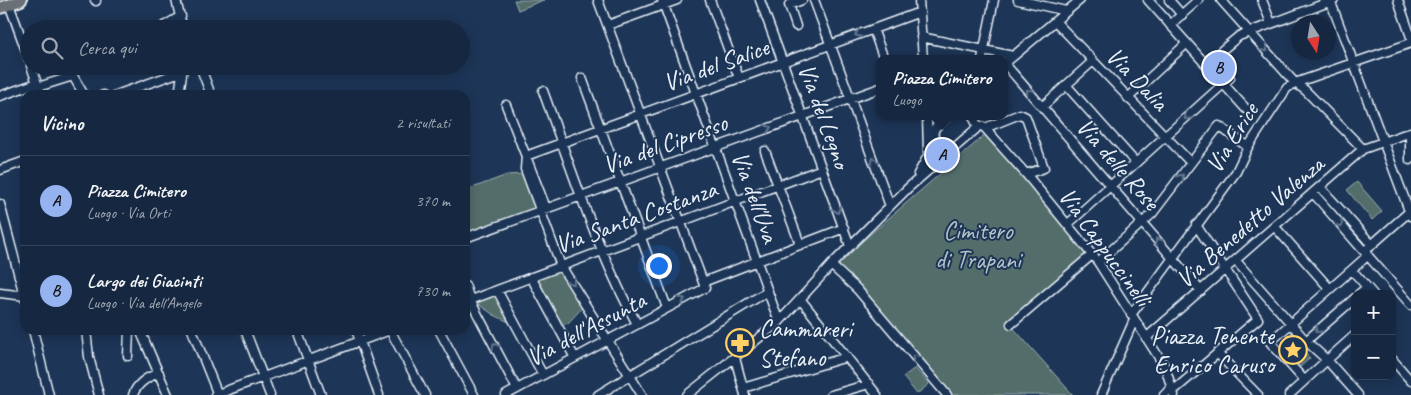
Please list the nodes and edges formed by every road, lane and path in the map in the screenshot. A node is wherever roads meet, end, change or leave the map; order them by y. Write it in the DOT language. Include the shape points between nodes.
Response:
graph roads {
  1 [pos="21,0"];
  2 [pos="176,0"];
  3 [pos="598,0"];
  4 [pos="677,0"];
  5 [pos="710,0"];
  6 [pos="760,0"];
  7 [pos="802,0"];
  8 [pos="814,0"];
  9 [pos="919,0"];
  10 [pos="994,0"];
  11 [pos="1018,0"];
  12 [pos="1080,0"];
  13 [pos="1148,0"];
  14 [pos="1169,0"];
  15 [pos="1198,0"];
  16 [pos="1221,0"];
  17 [pos="1262,0"];
  18 [pos="1332,0"];
  19 [pos="1398,0"];
  20 [pos="662,2"];
  21 [pos="1051,4"];
  22 [pos="5,6"];
  23 [pos="1066,11"];
  24 [pos="920,12"];
  25 [pos="180,13"];
  26 [pos="1182,15"];
  27 [pos="171,20"];
  28 [pos="182,20"];
  29 [pos="1055,21"];
  30 [pos="1271,23"];
  31 [pos="608,25"];
  32 [pos="1170,25"];
  33 [pos="796,26"];
  34 [pos="873,29"];
  35 [pos="1249,31"];
  36 [pos="921,37"];
  37 [pos="1411,37"];
  38 [pos="20,39"];
  39 [pos="1187,43"];
  40 [pos="1411,43"];
  41 [pos="831,44"];
  42 [pos="984,50"];
  43 [pos="883,55"];
  44 [pos="923,55"];
  45 [pos="983,55"];
  46 [pos="1013,56"];
  47 [pos="1212,58"];
  48 [pos="1008,61"];
  49 [pos="1093,61"];
  50 [pos="782,62"];
  51 [pos="1354,62"];
  52 [pos="1206,64"];
  53 [pos="1008,67"];
  54 [pos="34,75"];
  55 [pos="166,75"];
  56 [pos="182,75"];
  57 [pos="203,75"];
  58 [pos="582,78"];
  59 [pos="739,78"];
  60 [pos="1296,82"];
  61 [pos="1224,84"];
  62 [pos="1066,85"];
  63 [pos="39,88"];
  64 [pos="876,89"];
  65 [pos="81,90"];
  66 [pos="128,90"];
  67 [pos="180,90"];
  68 [pos="209,90"];
  69 [pos="543,91"];
  70 [pos="20,92"];
  71 [pos="696,94"];
  72 [pos="0,96"];
  73 [pos="850,98"];
  74 [pos="1128,98"];
  75 [pos="506,105"];
  76 [pos="1042,107"];
  77 [pos="1246,109"];
  78 [pos="641,114"];
  79 [pos="802,116"];
  80 [pos="1008,119"];
  81 [pos="927,120"];
  82 [pos="928,120"];
  83 [pos="944,120"];
  84 [pos="975,120"];
  85 [pos="1007,120"];
  86 [pos="977,125"];
  87 [pos="601,128"];
  88 [pos="987,129"];
  89 [pos="1411,132"];
  90 [pos="933,136"];
  91 [pos="1165,137"];
  92 [pos="1383,141"];
  93 [pos="562,142"];
  94 [pos="715,147"];
  95 [pos="1248,147"];
  96 [pos="1363,149"];
  97 [pos="950,150"];
  98 [pos="765,151"];
  99 [pos="526,156"];
  100 [pos="928,156"];
  101 [pos="1410,160"];
  102 [pos="20,163"];
  103 [pos="1136,163"];
  104 [pos="1191,163"];
  105 [pos="660,167"];
  106 [pos="822,169"];
  107 [pos="0,170"];
  108 [pos="1026,174"];
  109 [pos="621,181"];
  110 [pos="778,185"];
  111 [pos="1110,186"];
  112 [pos="1320,187"];
  113 [pos="908,188"];
  114 [pos="1313,193"];
  115 [pos="582,196"];
  116 [pos="735,201"];
  117 [pos="0,204"];
  118 [pos="890,206"];
  119 [pos="543,209"];
  120 [pos="1410,214"];
  121 [pos="1,216"];
  122 [pos="680,222"];
  123 [pos="1142,223"];
  124 [pos="1068,224"];
  125 [pos="1196,225"];
  126 [pos="1275,227"];
  127 [pos="844,228"];
  128 [pos="470,236"];
  129 [pos="641,236"];
  130 [pos="800,244"];
  131 [pos="1372,245"];
  132 [pos="850,246"];
  133 [pos="602,251"];
  134 [pos="1092,254"];
  135 [pos="1366,254"];
  136 [pos="1172,258"];
  137 [pos="757,260"];
  138 [pos="1236,261"];
  139 [pos="1098,262"];
  140 [pos="831,265"];
  141 [pos="561,266"];
  142 [pos="1226,270"];
  143 [pos="1352,270"];
  144 [pos="531,277"];
  145 [pos="20,280"];
  146 [pos="703,282"];
  147 [pos="1367,287"];
  148 [pos="1330,289"];
  149 [pos="496,290"];
  150 [pos="1364,290"];
  151 [pos="1370,290"];
  152 [pos="768,291"];
  153 [pos="1201,291"];
  154 [pos="0,294"];
  155 [pos="20,296"];
  156 [pos="470,300"];
  157 [pos="801,300"];
  158 [pos="1351,302"];
  159 [pos="470,305"];
  160 [pos="1411,305"];
  161 [pos="667,308"];
  162 [pos="1133,318"];
  163 [pos="779,322"];
  164 [pos="637,324"];
  165 [pos="1011,324"];
  166 [pos="1291,324"];
  167 [pos="34,335"];
  168 [pos="87,335"];
  169 [pos="129,335"];
  170 [pos="142,335"];
  171 [pos="194,335"];
  172 [pos="247,335"];
  173 [pos="299,335"];
  174 [pos="358,335"];
  175 [pos="376,335"];
  176 [pos="393,335"];
  177 [pos="442,335"];
  178 [pos="1146,338"];
  179 [pos="1351,338"];
  180 [pos="608,340"];
  181 [pos="360,341"];
  182 [pos="1306,341"];
  183 [pos="1217,354"];
  184 [pos="128,356"];
  185 [pos="847,357"];
  186 [pos="575,358"];
  187 [pos="735,358"];
  188 [pos="308,360"];
  189 [pos="1326,360"];
  190 [pos="1396,364"];
  191 [pos="159,373"];
  192 [pos="543,375"];
  193 [pos="630,375"];
  194 [pos="262,377"];
  195 [pos="1411,381"];
  196 [pos="1302,382"];
  197 [pos="869,384"];
  198 [pos="517,389"];
  199 [pos="1173,391"];
  200 [pos="744,392"];
  201 [pos="472,394"];
  202 [pos="49,395"];
  203 [pos="99,395"];
  204 [pos="132,395"];
  205 [pos="168,395"];
  206 [pos="217,395"];
  207 [pos="270,395"];
  208 [pos="321,395"];
  209 [pos="379,395"];
  210 [pos="425,395"];
  211 [pos="506,395"];
  212 [pos="598,395"];
  213 [pos="642,395"];
  214 [pos="687,395"];
  215 [pos="831,395"];
  216 [pos="877,395"];
  217 [pos="947,395"];
  218 [pos="1101,395"];
  219 [pos="1164,395"];
  220 [pos="1258,395"];
  221 [pos="1289,395"];
  222 [pos="1358,395"];
  1 -- 22 [label="main road"];
  2 -- 25 [label="street"];
  3 -- 31 [label="street"];
  4 -- 20 [label="street"];
  5 -- 59 [label="street"];
  6 -- 50 [label="street, Via del Legno"];
  7 -- 33 [label="street" via="789,5"];
  8 -- 41 [label="street"];
  9 -- 24 [label="street"];
  10 -- 42 [label="street"];
  11 -- 21 [label="street"];
  12 -- 23 [label="street"];
  13 -- 32 [label="street"];
  14 -- 26 [label="street"];
  15 -- 26 [label="street"];
  16 -- 35 [label="street"];
  17 -- 30 [label="street"];
  18 -- 30 [label="street"];
  18 -- 51 [label="street"];
  19 -- 37 [label="street"];
  20 -- 31 [label="street"];
  20 -- 71 [label="street, Via dell'Uva"];
  21 -- 23 [label="street"];
  22 -- 38 [label="street"];
  23 -- 29 [label="street"];
  24 -- 34 [label="street, Via del Salice"];
  24 -- 36 [label="street"];
  25 -- 27 [label="street"];
  25 -- 28 [label="street"];
  26 -- 32 [label="street"];
  29 -- 46 [label="street"];
  29 -- 49 [label="street, Via Dalia"];
  30 -- 35 [label="street"];
  31 -- 78 [label="street"];
  32 -- 39 [label="street"];
  34 -- 41 [label="street, Via del Salice, one-way"];
  34 -- 43 [label="street"];
  35 -- 47 [label="street"];
  35 -- 60 [label="street, one-way"];
  36 -- 42 [label="street"];
  36 -- 44 [label="street"];
  39 -- 52 [label="street"];
  39 -- 74 [label="street"];
  40 -- 51 [label="street, Via Erice"];
  41 -- 50 [label="street, Via del Salice"];
  41 -- 73 [label="street"];
  42 -- 45 [label="street"];
  42 -- 46 [label="street"];
  46 -- 48 [label="street"];
  47 -- 52 [label="street"];
  47 -- 61 [label="street" via="1230,78"];
  49 -- 62 [label="street"];
  49 -- 74 [label="street, Via Dalia"];
  50 -- 59 [label="street, Via del Salice"];
  50 -- 79 [label="street, Via del Legno"];
  51 -- 60 [label="street, Via Erice"];
  51 -- 92 [label="street"];
  52 -- 61 [label="street"];
  76 -- 53 [label="street, Via delle Rose, one-way"];
  54 -- 63 [label="street"];
  55 -- 66 [label="street"];
  56 -- 67 [label="street"];
  57 -- 68 [label="street"];
  58 -- 87 [label="street"];
  59 -- 71 [label="street, Via del Salice"];
  60 -- 95 [label="street, Via Erice" via="1287,88"];
  60 -- 96 [label="street"];
  61 -- 77 [label="street"];
  61 -- 91 [label="street, one-way"];
  62 -- 76 [label="street"];
  62 -- 103 [label="street"];
  63 -- 65 [label="street" via="73,76"];
  64 -- 73 [label="street, Via del Cipresso"];
  69 -- 93 [label="street"];
  70 -- 72 [label="street"];
  71 -- 78 [label="street, Via del Salice"];
  71 -- 94 [label="street, Via dell'Uva"];
  73 -- 79 [label="street, Via del Cipresso"];
  118 -- 73 [label="street, one-way"];
  74 -- 91 [label="street, Via Dalia"];
  75 -- 99 [label="street"];
  76 -- 111 [label="street, Via delle Rose"];
  78 -- 87 [label="street, Via del Salice"];
  78 -- 105 [label="street"];
  94 -- 79 [label="street, Via del Cipresso, one-way"];
  79 -- 106 [label="street, Via del Legno"];
  80 -- 108 [label="street" via="1020,114 1026,117 1044,168"];
  81 -- 100 [label="street"];
  82 -- 90 [label="street"];
  83 -- 90 [label="street" via="935,128"];
  84 -- 86 [label="street"];
  85 -- 88 [label="street"];
  86 -- 88 [label="street"];
  86 -- 97 [label="street"];
  87 -- 93 [label="street, Via del Salice"];
  87 -- 109 [label="street"];
  88 -- 108 [label="street, Via Cappuccinelli"];
  89 -- 92 [label="street, Via Benedetto Valenza"];
  89 -- 101 [label="street"];
  90 -- 97 [label="street" via="940,146"];
  90 -- 100 [label="street"];
  91 -- 103 [label="street"];
  91 -- 104 [label="street, Via Dalia"];
  92 -- 96 [label="street, Via Benedetto Valenza"];
  92 -- 120 [label="street"];
  93 -- 99 [label="street, Via del Salice"];
  93 -- 115 [label="street"];
  94 -- 105 [label="street, Via del Cipresso"];
  94 -- 116 [label="street, Via dell'Uva"];
  95 -- 104 [label="street" via="1219,126"];
  95 -- 125 [label="street, Via Erice" via="1236,172"];
  96 -- 112 [label="street, Via Benedetto Valenza"];
  97 -- 113 [label="street"];
  98 -- 110 [label="street"];
  99 -- 119 [label="street" via="525,169"];
  100 -- 113 [label="street"];
  102 -- 107 [label="street"];
  103 -- 111 [label="street"];
  123 -- 104 [label="street, one-way"];
  105 -- 109 [label="street, Via del Cipresso"];
  105 -- 122 [label="street"];
  106 -- 110 [label="street, Via Santa Costanza"];
  106 -- 127 [label="street, Via del Legno, one-way"];
  108 -- 124 [label="street, Via Cappuccinelli"];
  109 -- 115 [label="street, Via del Cipresso"];
  109 -- 129 [label="street"];
  110 -- 116 [label="street, Via Santa Costanza"];
  110 -- 130 [label="street"];
  111 -- 123 [label="street, Via delle Rose"];
  111 -- 124 [label="street"];
  112 -- 114 [label="street, Via Benedetto Valenza"];
  112 -- 131 [label="street"];
  113 -- 118 [label="street"];
  114 -- 126 [label="street, Via Benedetto Valenza"];
  114 -- 135 [label="street, one-way"];
  115 -- 119 [label="street, Via del Cipresso"];
  115 -- 133 [label="street"];
  116 -- 122 [label="street, Via Santa Costanza"];
  116 -- 137 [label="street, Via dell'Uva"];
  117 -- 121 [label="street"];
  118 -- 132 [label="street"];
  119 -- 128 [label="street, Via del Cipresso"];
  119 -- 141 [label="street"];
  120 -- 131 [label="street"];
  121 -- 145 [label="street"];
  122 -- 129 [label="street, Via Santa Costanza"];
  122 -- 146 [label="street"];
  136 -- 123 [label="street, Via delle Rose, one-way"];
  123 -- 139 [label="street"];
  124 -- 134 [label="street, Via Cappuccinelli"];
  125 -- 136 [label="street, Via Erice"];
  125 -- 142 [label="street"];
  126 -- 138 [label="street, Via Benedetto Valenza"];
  126 -- 148 [label="street"];
  127 -- 130 [label="street, Via dell'Assunta"];
  127 -- 132 [label="street, Via del Legno"];
  129 -- 133 [label="street, Via Santa Costanza"];
  129 -- 161 [label="street"];
  130 -- 137 [label="street, Via dell'Assunta"];
  131 -- 135 [label="street"];
  132 -- 140 [label="street"];
  133 -- 141 [label="street, Via Santa Costanza"];
  133 -- 164 [label="street"];
  134 -- 139 [label="street, Via Cappuccinelli"];
  134 -- 165 [label="street"];
  135 -- 143 [label="street"];
  135 -- 160 [label="street"];
  136 -- 153 [label="street, Via delle Rose"];
  136 -- 162 [label="street, Via Erice"];
  137 -- 146 [label="street, Via dell'Assunta"];
  137 -- 152 [label="street, Via dell'Uva"];
  138 -- 142 [label="street, Via Benedetto Valenza"];
  138 -- 166 [label="street"];
  139 -- 162 [label="street, Via Cappuccinelli"];
  140 -- 157 [label="street"];
  217 -- 140 [label="street, one-way" via="857,289"];
  141 -- 144 [label="street, Via Santa Costanza"];
  141 -- 180 [label="street, one-way"];
  142 -- 153 [label="street, Via Benedetto Valenza"];
  142 -- 183 [label="street" via="1258,319"];
  143 -- 147 [label="street"];
  143 -- 148 [label="street"];
  144 -- 149 [label="street, Via Santa Costanza"];
  144 -- 186 [label="street"];
  161 -- 146 [label="street, Via dell'Assunta, one-way" via="705,288"];
  147 -- 150 [label="street"];
  147 -- 151 [label="street"];
  148 -- 166 [label="street"];
  149 -- 156 [label="street, Via Santa Costanza"];
  149 -- 192 [label="street"];
  152 -- 163 [label="street, Via dell'Uva"];
  152 -- 193 [label="street"];
  153 -- 178 [label="street, Via Benedetto Valenza"];
  154 -- 155 [label="street"];
  157 -- 163 [label="street"];
  157 -- 185 [label="street"];
  158 -- 182 [label="street, one-way"];
  198 -- 159 [label="street, one-way"];
  161 -- 164 [label="street, Via dell'Assunta"];
  162 -- 178 [label="street, Via Cappuccinelli"];
  162 -- 218 [label="street, Via Erice"];
  163 -- 187 [label="street"];
  164 -- 180 [label="street, Via dell'Assunta"];
  166 -- 182 [label="street"];
  166 -- 196 [label="street" via="1270,342"];
  167 -- 202 [label="street"];
  168 -- 203 [label="street"];
  169 -- 184 [label="street"];
  170 -- 191 [label="street"];
  171 -- 206 [label="street"];
  172 -- 194 [label="street"];
  173 -- 188 [label="street"];
  174 -- 181 [label="street"];
  175 -- 181 [label="street"];
  176 -- 210 [label="street"];
  177 -- 201 [label="street"];
  178 -- 199 [label="street, Via Cappuccinelli" via="1165,367"];
  179 -- 189 [label="street"];
  180 -- 186 [label="street, Via dell'Assunta"];
  180 -- 193 [label="street"];
  181 -- 188 [label="street"];
  181 -- 209 [label="street"];
  182 -- 189 [label="street"];
  183 -- 199 [label="street"];
  183 -- 220 [label="street"];
  185 -- 197 [label="street"];
  185 -- 200 [label="street"];
  186 -- 192 [label="street, Via dell'Assunta"];
  187 -- 200 [label="street"];
  187 -- 214 [label="street"];
  188 -- 194 [label="street"];
  188 -- 208 [label="street"];
  189 -- 196 [label="street"];
  189 -- 222 [label="street"];
  190 -- 195 [label="street"];
  191 -- 204 [label="street" via="148,376"];
  191 -- 205 [label="street"];
  192 -- 198 [label="street, Via dell'Assunta"];
  193 -- 212 [label="street"];
  193 -- 213 [label="street"];
  194 -- 206 [label="street"];
  194 -- 207 [label="street"];
  196 -- 221 [label="street"];
  197 -- 215 [label="street"];
  197 -- 216 [label="street"];
  198 -- 211 [label="street, Via dell'Assunta"];
  199 -- 219 [label="street"];
}
